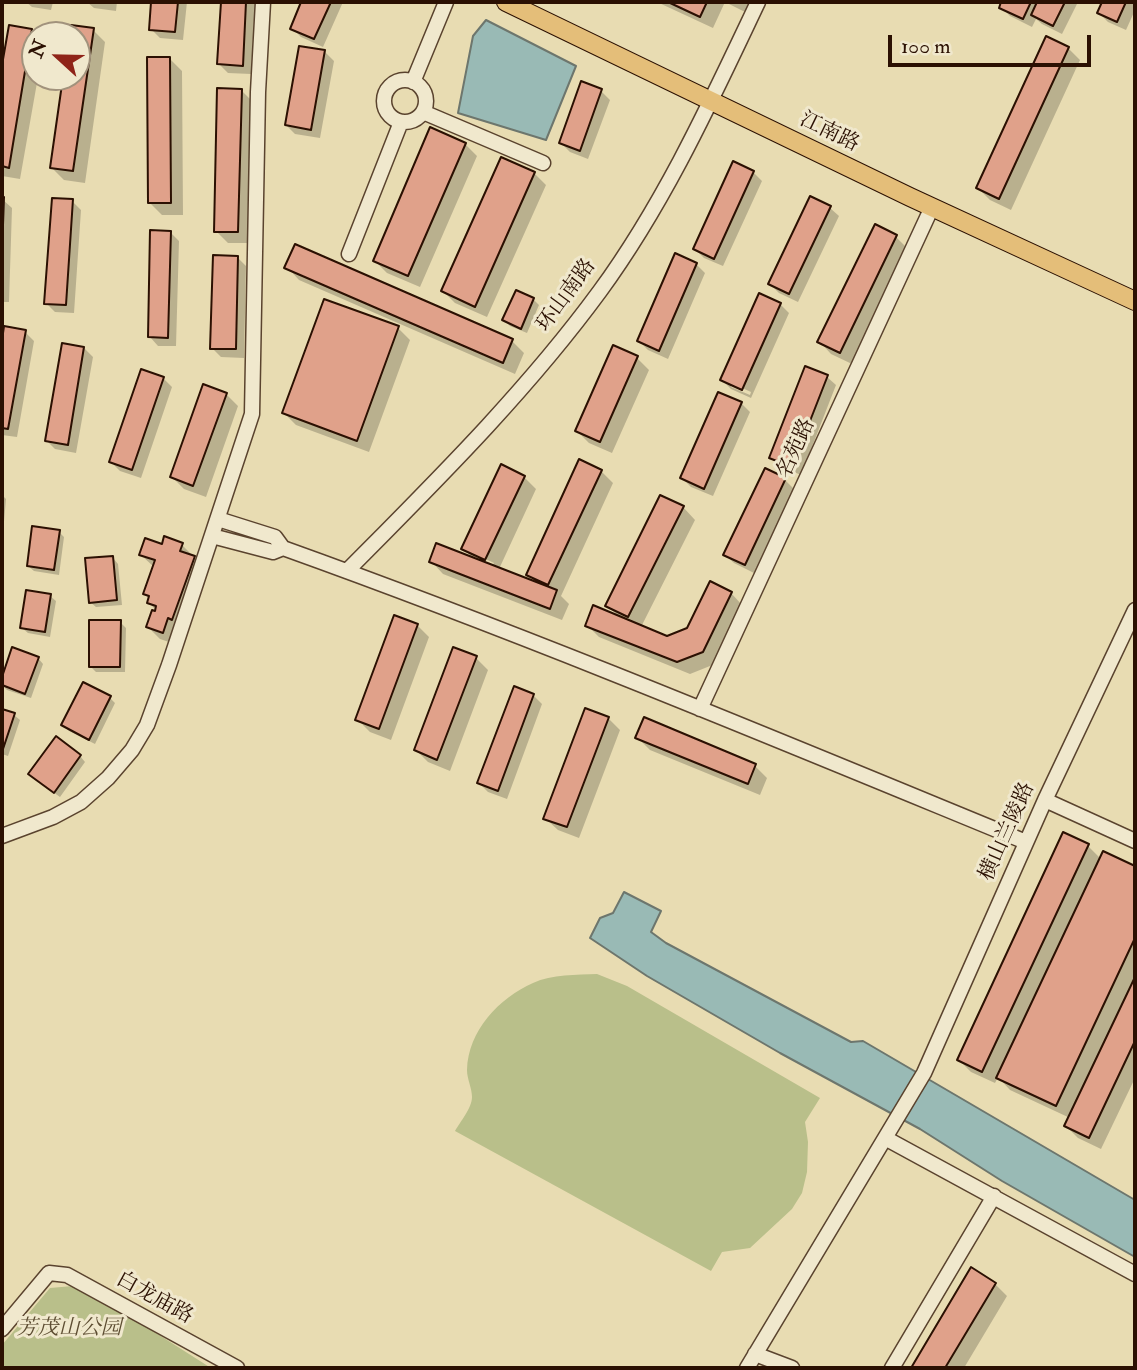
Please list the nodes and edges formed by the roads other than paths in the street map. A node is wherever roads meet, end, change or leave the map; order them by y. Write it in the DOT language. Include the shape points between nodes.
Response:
graph roads {
  1 [pos="263,2"];
  2 [pos="446,2"];
  3 [pos="506,2"];
  4 [pos="758,2"];
  5 [pos="413,82"];
  6 [pos="711,101"];
  7 [pos="424,111"];
  8 [pos="401,122"];
  9 [pos="542,163"];
  10 [pos="932,207"];
  11 [pos="349,254"];
  12 [pos="1135,301"];
  13 [pos="218,519"];
  14 [pos="212,536"];
  15 [pos="283,548"];
  16 [pos="347,571"];
  17 [pos="1135,610"];
  18 [pos="700,709"];
  19 [pos="1045,800"];
  20 [pos="2,836"];
  21 [pos="1135,841"];
  22 [pos="1026,842"];
  23 [pos="889,1132"];
  24 [pos="994,1196"];
  25 [pos="1135,1274"];
  26 [pos="2,1329"];
  27 [pos="755,1354"];
  28 [pos="237,1368"];
  29 [pos="747,1368"];
  30 [pos="792,1368"];
  31 [pos="892,1368"];
  1 -- 13 [label="street" via="252,414"];
  2 -- 5 [label="street"];
  3 -- 6 [label="main road, 江南路"];
  4 -- 6 [label="street, 环山南路"];
  5 -- 7 [label="street" via="424,91"];
  5 -- 8 [label="street" via="391,86 384,99 388,114"];
  6 -- 10 [label="main road, 江南路"];
  6 -- 16 [label="street, 环山南路" via="670,181 601,289 538,371"];
  7 -- 8 [label="street" via="414,120"];
  7 -- 9 [label="street"];
  8 -- 11 [label="street"];
  10 -- 12 [label="main road, 江南路"];
  10 -- 18 [label="street, 名苑路"];
  13 -- 14 [label="street"];
  13 -- 15 [label="street" via="275,537"];
  14 -- 15 [label="street" via="272,552"];
  14 -- 20 [label="street" via="147,724 132,750 81,802"];
  15 -- 16 [label="street"];
  16 -- 18 [label="street"];
  17 -- 19 [label="street, 横山兰陵路"];
  18 -- 22 [label="street"];
  19 -- 21 [label="street"];
  19 -- 22 [label="street, 横山兰陵路"];
  22 -- 23 [label="street, 横山兰陵路" via="924,1073"];
  23 -- 24 [label="street"];
  23 -- 27 [label="street"];
  24 -- 25 [label="street"];
  24 -- 31 [label="street"];
  26 -- 28 [label="street, 白龙庙路" via="49,1273 67,1276"];
  27 -- 29 [label="street"];
  27 -- 30 [label="street"];
}
